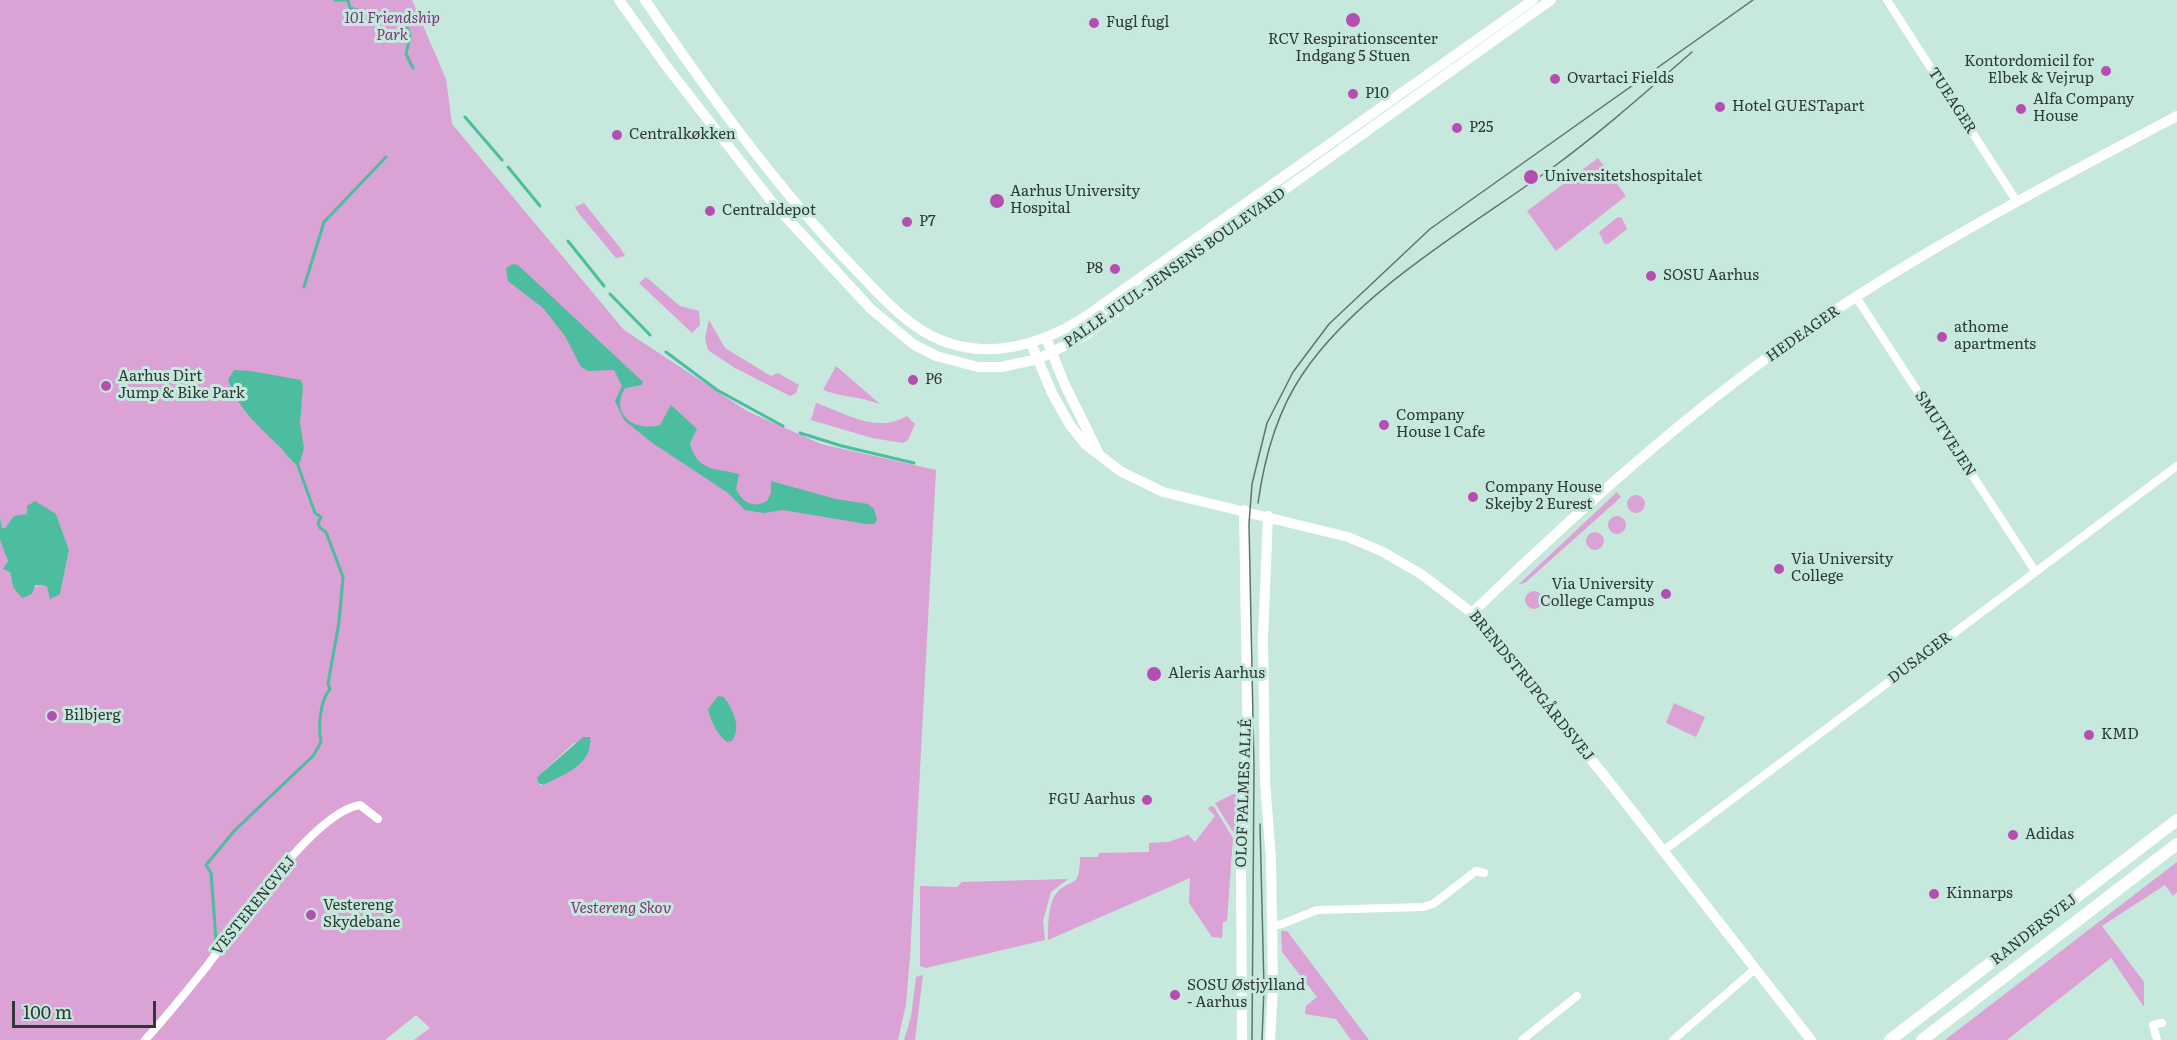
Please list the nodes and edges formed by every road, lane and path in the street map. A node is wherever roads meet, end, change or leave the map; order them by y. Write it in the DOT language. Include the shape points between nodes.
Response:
graph roads {
  1 [pos="619,0"];
  2 [pos="645,0"];
  3 [pos="1533,0"];
  4 [pos="1551,0"];
  5 [pos="1887,0"];
  6 [pos="2177,116"];
  7 [pos="2017,202"];
  8 [pos="1856,297"];
  9 [pos="1031,343"];
  10 [pos="1046,351"];
  11 [pos="1099,455"];
  12 [pos="2177,466"];
  13 [pos="1244,510"];
  14 [pos="1268,516"];
  15 [pos="2035,571"];
  16 [pos="1472,613"];
  17 [pos="378,819"];
  18 [pos="2177,820"];
  19 [pos="2177,844"];
  20 [pos="1663,851"];
  21 [pos="1484,873"];
  22 [pos="1272,926"];
  23 [pos="1755,969"];
  24 [pos="1576,996"];
  25 [pos="2157,1024"];
  26 [pos="145,1040"];
  27 [pos="1242,1040"];
  28 [pos="1270,1040"];
  29 [pos="1522,1040"];
  30 [pos="1673,1040"];
  31 [pos="1811,1040"];
  32 [pos="1890,1040"];
  33 [pos="1922,1040"];
  34 [pos="2157,1040"];
  1 -- 10 [label="street, PALLE JUUL-JENSENS BOULEVARD" via="772,202 896,331 923,350 957,363 1001,367"];
  2 -- 9 [label="street, PALLE JUUL-JENSENS BOULEVARD" via="709,95 824,237 890,306 929,334 959,346 998,349"];
  3 -- 10 [label="street, PALLE JUUL-JENSENS BOULEVARD" via="1131,284 1086,327"];
  4 -- 10 [label="street, PALLE JUUL-JENSENS BOULEVARD" via="1104,322"];
  5 -- 7 [label="street, TUEAGER"];
  6 -- 7 [label="street, HEDEAGER"];
  7 -- 8 [label="street, HEDEAGER"];
  8 -- 15 [label="street, SMUTVEJEN"];
  8 -- 16 [label="street, HEDEAGER" via="1670,433 1574,514"];
  9 -- 10 [label="street"];
  9 -- 10 [label="street, PALLE JUUL-JENSENS BOULEVARD"];
  10 -- 11 [label="street, BRENDSTRUPGÅRDSVEJ"];
  10 -- 11 [label="street, BRENDSTRUPGÅRDSVEJ" via="1052,393 1077,435"];
  11 -- 13 [label="street, BRENDSTRUPGÅRDSVEJ" via="1163,492"];
  12 -- 15 [label="street, DUSAGER"];
  13 -- 14 [label="street, BRENDSTRUPGÅRDSVEJ"];
  13 -- 27 [label="street, OLOF PALMES ALLÉ" via="1248,753 1241,871"];
  14 -- 16 [label="street, BRENDSTRUPGÅRDSVEJ" via="1381,550 1448,592"];
  14 -- 22 [label="street, OLOF PALMES ALLÉ" via="1263,638"];
  15 -- 20 [label="street, DUSAGER"];
  16 -- 20 [label="street, BRENDSTRUPGÅRDSVEJ"];
  17 -- 26 [label="street, VESTERENGVEJ" via="360,805 340,812 325,824 262,893"];
  18 -- 32 [label="main road, RANDERSVEJ"];
  19 -- 33 [label="main road, RANDERSVEJ"];
  20 -- 23 [label="street, BRENDSTRUPGÅRDSVEJ"];
  21 -- 22 [label="street" via="1476,871 1433,904 1423,907 1317,910"];
  22 -- 28 [label="street, OLOF PALMES ALLÉ"];
  23 -- 30 [label="street"];
  23 -- 31 [label="street, BRENDSTRUPGÅRDSVEJ"];
  24 -- 29 [label="street"];
  25 -- 34 [label="street"];
}
